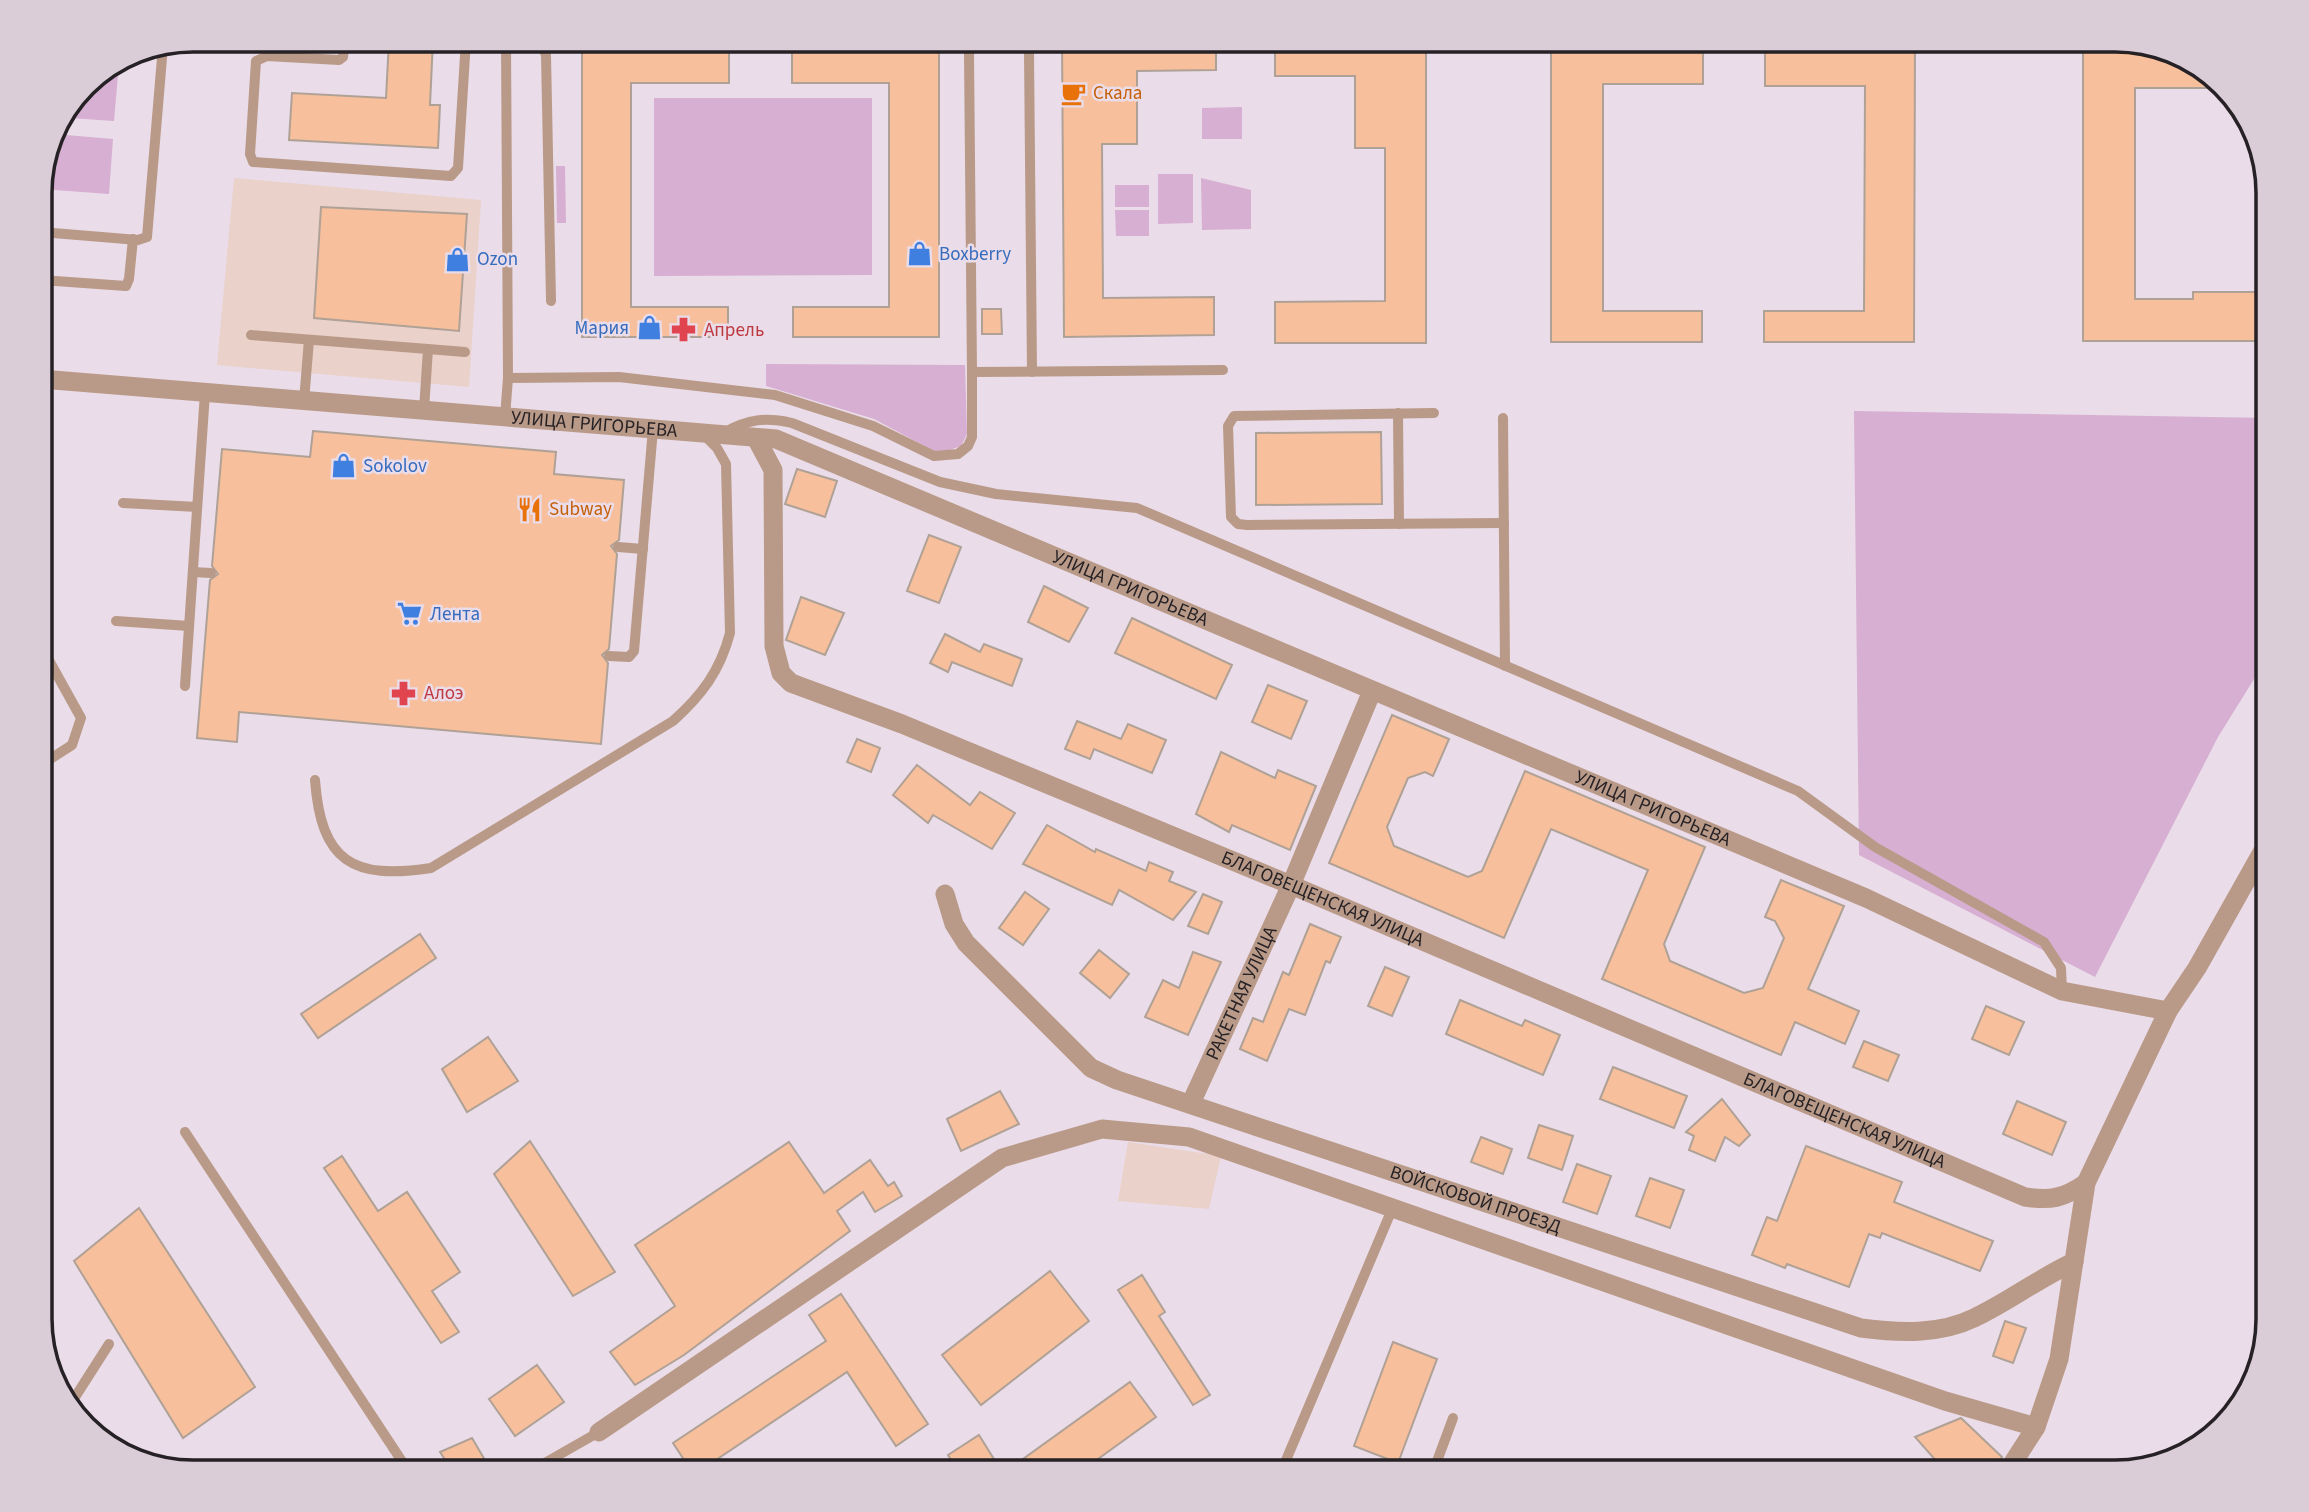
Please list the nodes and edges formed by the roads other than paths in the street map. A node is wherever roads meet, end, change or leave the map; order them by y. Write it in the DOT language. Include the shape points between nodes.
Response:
graph roads {
  1 [pos="344,52"];
  2 [pos="465,52"];
  3 [pos="506,52"];
  4 [pos="545,52"];
  5 [pos="969,52"];
  6 [pos="1029,52"];
  7 [pos="162,56"];
  8 [pos="53,233"];
  9 [pos="133,239"];
  10 [pos="53,281"];
  11 [pos="551,301"];
  12 [pos="250,335"];
  13 [pos="309,340"];
  14 [pos="428,349"];
  15 [pos="465,352"];
  16 [pos="1223,370"];
  17 [pos="971,372"];
  18 [pos="1032,372"];
  19 [pos="508,378"];
  20 [pos="53,380"];
  21 [pos="205,393"];
  22 [pos="304,401"];
  23 [pos="424,410"];
  24 [pos="1434,412"];
  25 [pos="1398,413"];
  26 [pos="505,417"];
  27 [pos="1503,418"];
  28 [pos="653,429"];
  29 [pos="711,434"];
  30 [pos="756,438"];
  31 [pos="123,503"];
  32 [pos="197,507"];
  33 [pos="1504,523"];
  34 [pos="1399,524"];
  35 [pos="618,547"];
  36 [pos="643,549"];
  37 [pos="193,572"];
  38 [pos="211,573"];
  39 [pos="116,621"];
  40 [pos="189,626"];
  41 [pos="608,656"];
  42 [pos="1505,666"];
  43 [pos="53,668"];
  44 [pos="185,686"];
  45 [pos="1372,691"];
  46 [pos="53,757"];
  47 [pos="315,780"];
  48 [pos="2256,863"];
  49 [pos="1291,885"];
  50 [pos="945,894"];
  51 [pos="2062,990"];
  52 [pos="2168,1012"];
  53 [pos="1191,1103"];
  54 [pos="185,1132"];
  55 [pos="2086,1183"];
  56 [pos="1393,1206"];
  57 [pos="2074,1262"];
  58 [pos="108,1344"];
  59 [pos="75,1396"];
  60 [pos="1453,1418"];
  61 [pos="2036,1427"];
  62 [pos="599,1432"];
  63 [pos="401,1460"];
  64 [pos="550,1460"];
  65 [pos="1286,1460"];
  66 [pos="1437,1460"];
  67 [pos="2015,1460"];
  1 -- 2 [label="lane" via="339,60 267,57 256,61 253,162 451,176 458,168"];
  3 -- 19 [label="lane"];
  4 -- 11 [label="lane"];
  5 -- 17 [label="lane"];
  6 -- 18 [label="lane"];
  7 -- 9 [label="lane" via="149,232 144,240"];
  8 -- 9 [label="lane"];
  9 -- 10 [label="lane" via="126,286"];
  12 -- 13 [label="lane"];
  13 -- 14 [label="lane"];
  13 -- 22 [label="lane"];
  14 -- 15 [label="lane"];
  14 -- 23 [label="lane"];
  16 -- 18 [label="lane"];
  17 -- 18 [label="lane"];
  17 -- 19 [label="lane" via="972,437 968,446 946,457 934,456 873,426 775,395 619,377"];
  19 -- 26 [label="lane"];
  20 -- 21 [label="street, УЛИЦА ГРИГОРЬЕВА"];
  21 -- 22 [label="street, УЛИЦА ГРИГОРЬЕВА"];
  21 -- 32 [label="lane"];
  22 -- 23 [label="street, УЛИЦА ГРИГОРЬЕВА"];
  23 -- 26 [label="street, УЛИЦА ГРИГОРЬЕВА"];
  24 -- 25 [label="lane"];
  25 -- 34 [label="lane"];
  25 -- 34 [label="lane" via="1234,416 1228,426 1228,454 1229,510 1238,524"];
  26 -- 28 [label="street, УЛИЦА ГРИГОРЬЕВА"];
  27 -- 33 [label="lane"];
  28 -- 29 [label="street, УЛИЦА ГРИГОРЬЕВА"];
  28 -- 36 [label="lane"];
  29 -- 30 [label="street, УЛИЦА ГРИГОРЬЕВА"];
  29 -- 42 [label="lane" via="741,423 775,419 940,481 996,494 1137,508"];
  29 -- 47 [label="lane" via="726,464 730,633 717,670 691,705 432,868 372,871 346,861 327,839 318,814"];
  30 -- 45 [label="street, УЛИЦА ГРИГОРЬЕВА" via="776,439"];
  30 -- 49 [label="street, БЛАГОВЕЩЕНСКАЯ УЛИЦА" via="773,470 774,646 780,673 791,682"];
  31 -- 32 [label="lane"];
  32 -- 37 [label="lane"];
  33 -- 34 [label="lane"];
  33 -- 42 [label="lane"];
  35 -- 36 [label="lane"];
  36 -- 41 [label="lane" via="634,651 629,657"];
  37 -- 38 [label="lane"];
  37 -- 40 [label="lane"];
  39 -- 40 [label="lane"];
  40 -- 44 [label="lane"];
  42 -- 51 [label="lane" via="1798,791 1875,847 2044,942 2061,968"];
  43 -- 46 [label="lane" via="81,718 72,745"];
  45 -- 49 [label="street, РАКЕТНАЯ УЛИЦА"];
  45 -- 51 [label="street, УЛИЦА ГРИГОРЬЕВА" via="1866,898"];
  48 -- 52 [label="street"];
  49 -- 53 [label="street, РАКЕТНАЯ УЛИЦА"];
  49 -- 55 [label="street, БЛАГОВЕЩЕНСКАЯ УЛИЦА" via="2025,1198 2049,1201"];
  50 -- 53 [label="street, ВОЙСКОВОЙ ПРОЕЗД" via="954,924 966,943 1072,1052 1091,1068 1117,1080"];
  51 -- 52 [label="street, УЛИЦА ГРИГОРЬЕВА"];
  52 -- 55 [label="street"];
  53 -- 57 [label="street, ВОЙСКОВОЙ ПРОЕЗД" via="1861,1328 1900,1333 1973,1319"];
  54 -- 63 [label="lane"];
  55 -- 57 [label="street"];
  56 -- 61 [label="street" via="1933,1396"];
  56 -- 62 [label="street" via="1189,1137 1102,1129 1002,1158"];
  56 -- 65 [label="lane"];
  57 -- 61 [label="street" via="2059,1359"];
  58 -- 59 [label="lane"];
  60 -- 66 [label="lane"];
  61 -- 67 [label="street"];
  62 -- 64 [label="lane"];
}
